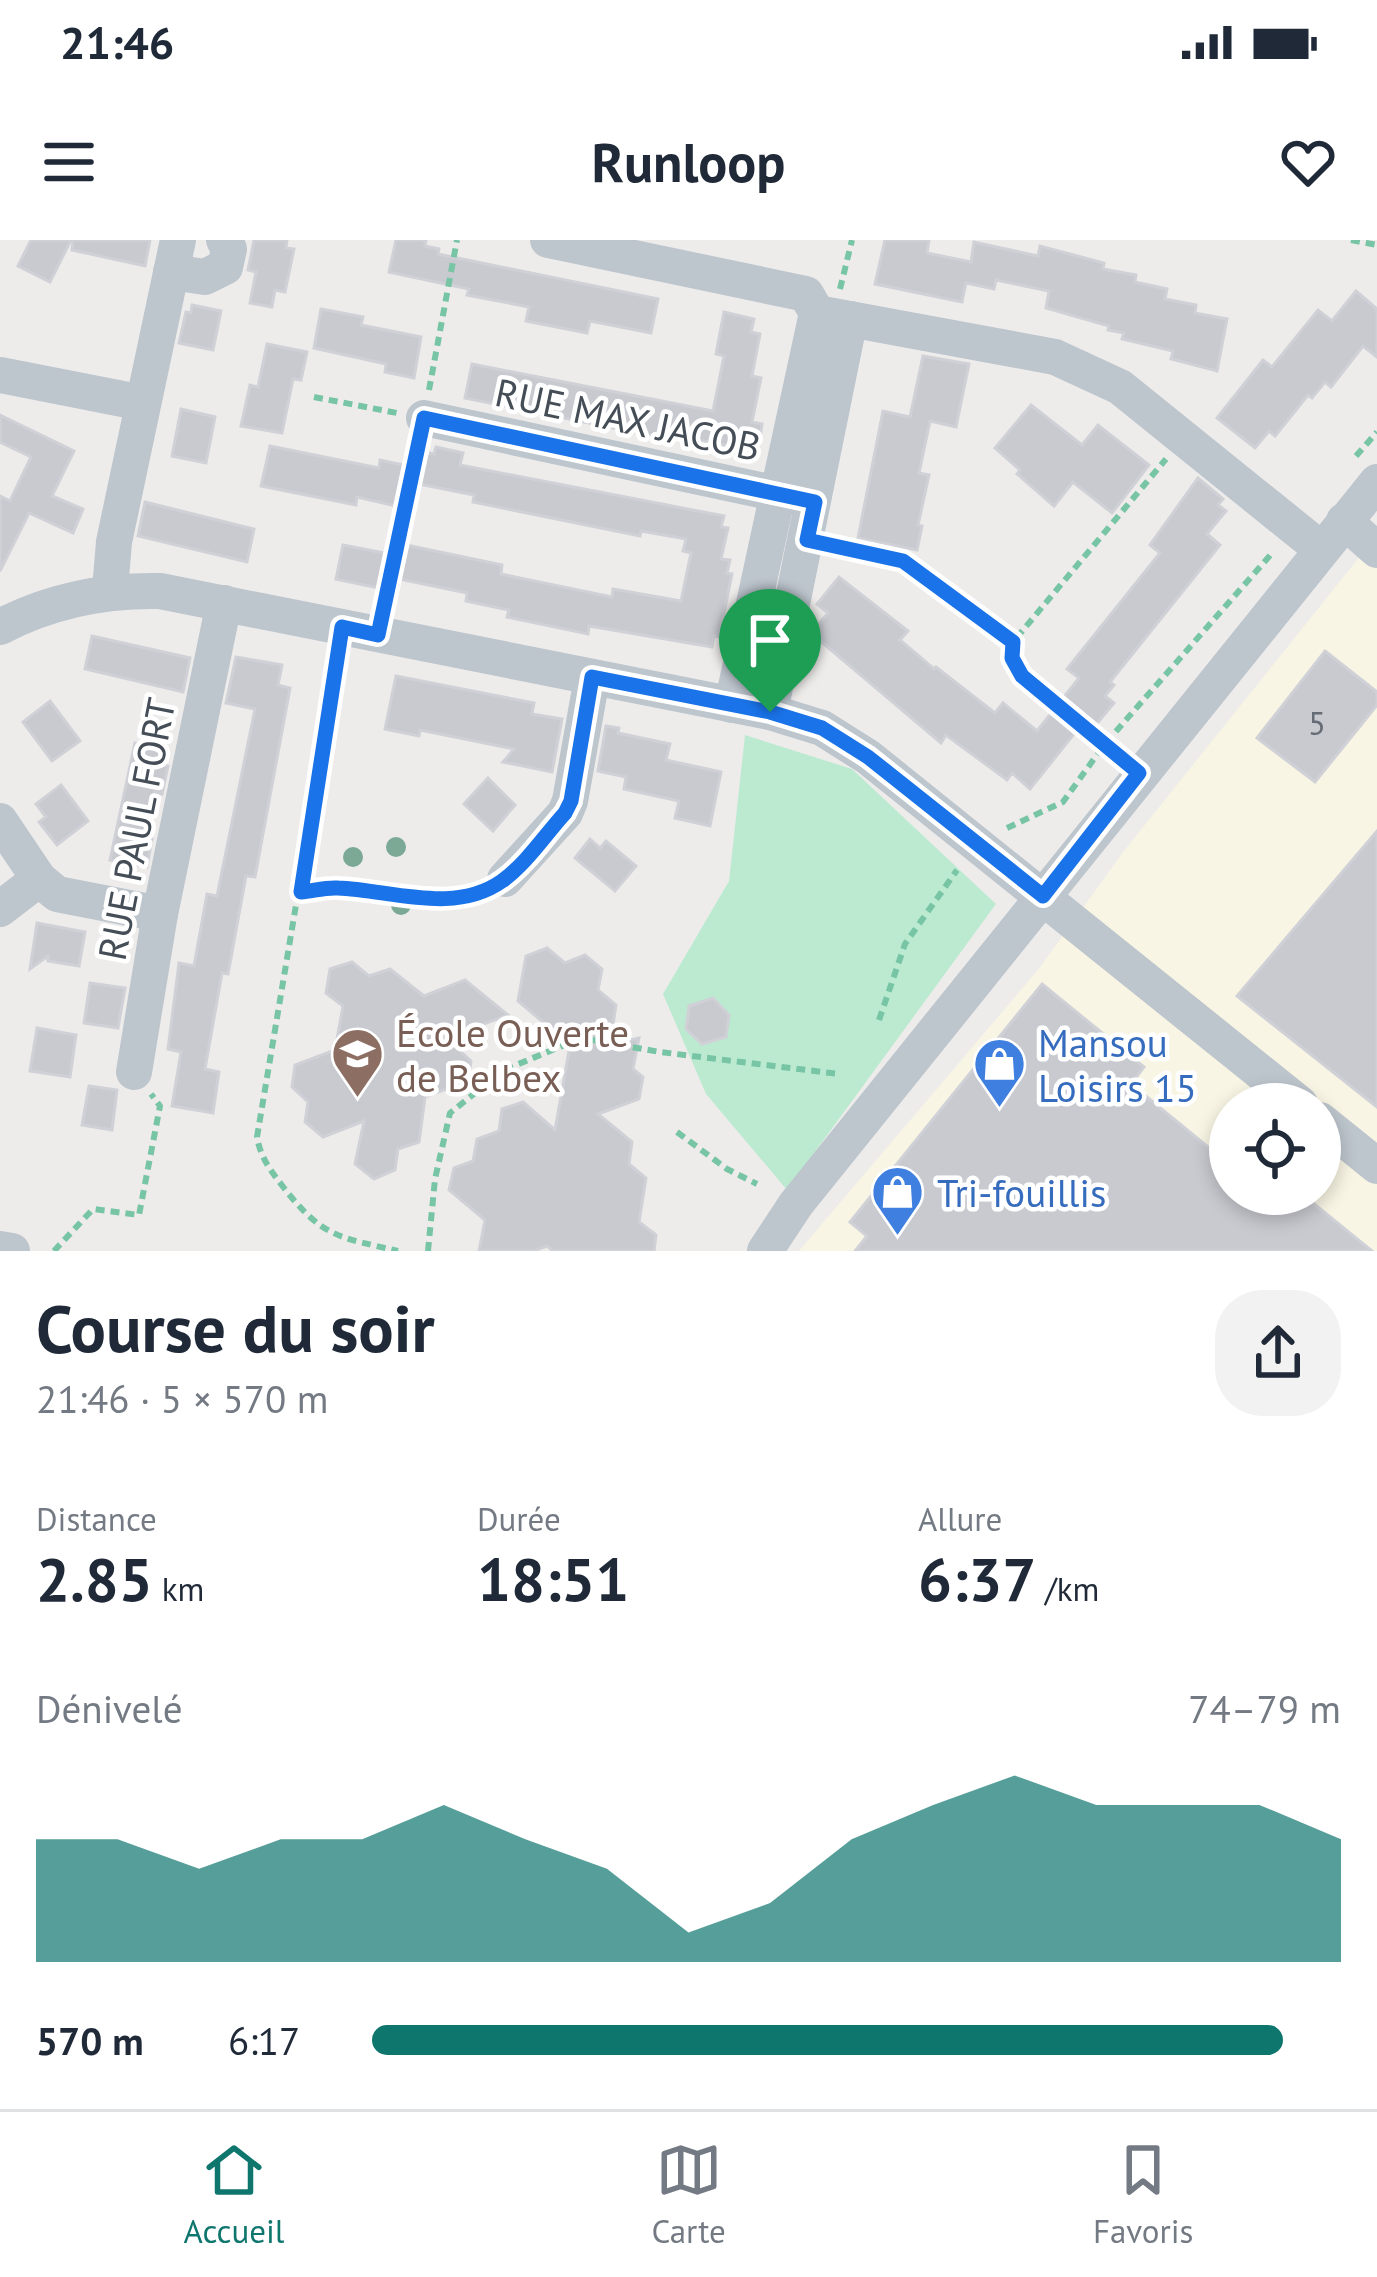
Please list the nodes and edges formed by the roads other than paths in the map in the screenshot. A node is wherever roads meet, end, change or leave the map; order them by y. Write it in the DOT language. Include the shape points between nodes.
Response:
graph roads {
  1 [pos="224,240"];
  2 [pos="548,240"];
  3 [pos="175,256"];
  4 [pos="834,316"];
  5 [pos="0,375"];
  6 [pos="143,404"];
  7 [pos="424,418"];
  8 [pos="1363,472"];
  9 [pos="797,498"];
  10 [pos="1320,532"];
  11 [pos="1377,550"];
  12 [pos="110,590"];
  13 [pos="224,602"];
  14 [pos="0,627"];
  15 [pos="592,677"];
  16 [pos="733,705"];
  17 [pos="770,712"];
  18 [pos="6,842"];
  19 [pos="39,879"];
  20 [pos="505,879"];
  21 [pos="1043,896"];
  22 [pos="0,909"];
  23 [pos="160,914"];
  24 [pos="134,1072"];
  25 [pos="1274,1083"];
  26 [pos="1341,1137"];
  27 [pos="1377,1166"];
  28 [pos="0,1249"];
  29 [pos="12,1251"];
  30 [pos="765,1251"];
  1 -- 3 [label="street" via="225,267 206,277"];
  2 -- 4 [label="street" via="806,293"];
  3 -- 6 [label="street"];
  4 -- 9 [label="street"];
  4 -- 10 [label="street" via="1055,357 1120,388"];
  5 -- 6 [label="street"];
  6 -- 12 [label="street"];
  7 -- 9 [label="street, RUE MAX JACOB"];
  8 -- 10 [label="street"];
  9 -- 16 [label="street"];
  9 -- 17 [label="street" via="807,540"];
  10 -- 11 [label="street"];
  10 -- 21 [label="street"];
  12 -- 13 [label="street"];
  12 -- 14 [label="street"];
  13 -- 15 [label="street"];
  13 -- 23 [label="street, RUE PAUL FORT"];
  15 -- 16 [label="street"];
  15 -- 20 [label="street" via="571,801"];
  16 -- 17 [label="street"];
  17 -- 21 [label="street" via="822,728 868,757"];
  18 -- 19 [label="street"];
  19 -- 22 [label="street"];
  19 -- 23 [label="street" via="56,894"];
  21 -- 25 [label="street"];
  21 -- 30 [label="street"];
  23 -- 24 [label="street, RUE PAUL FORT"];
  26 -- 27 [label="street"];
  28 -- 29 [label="street"];
}
